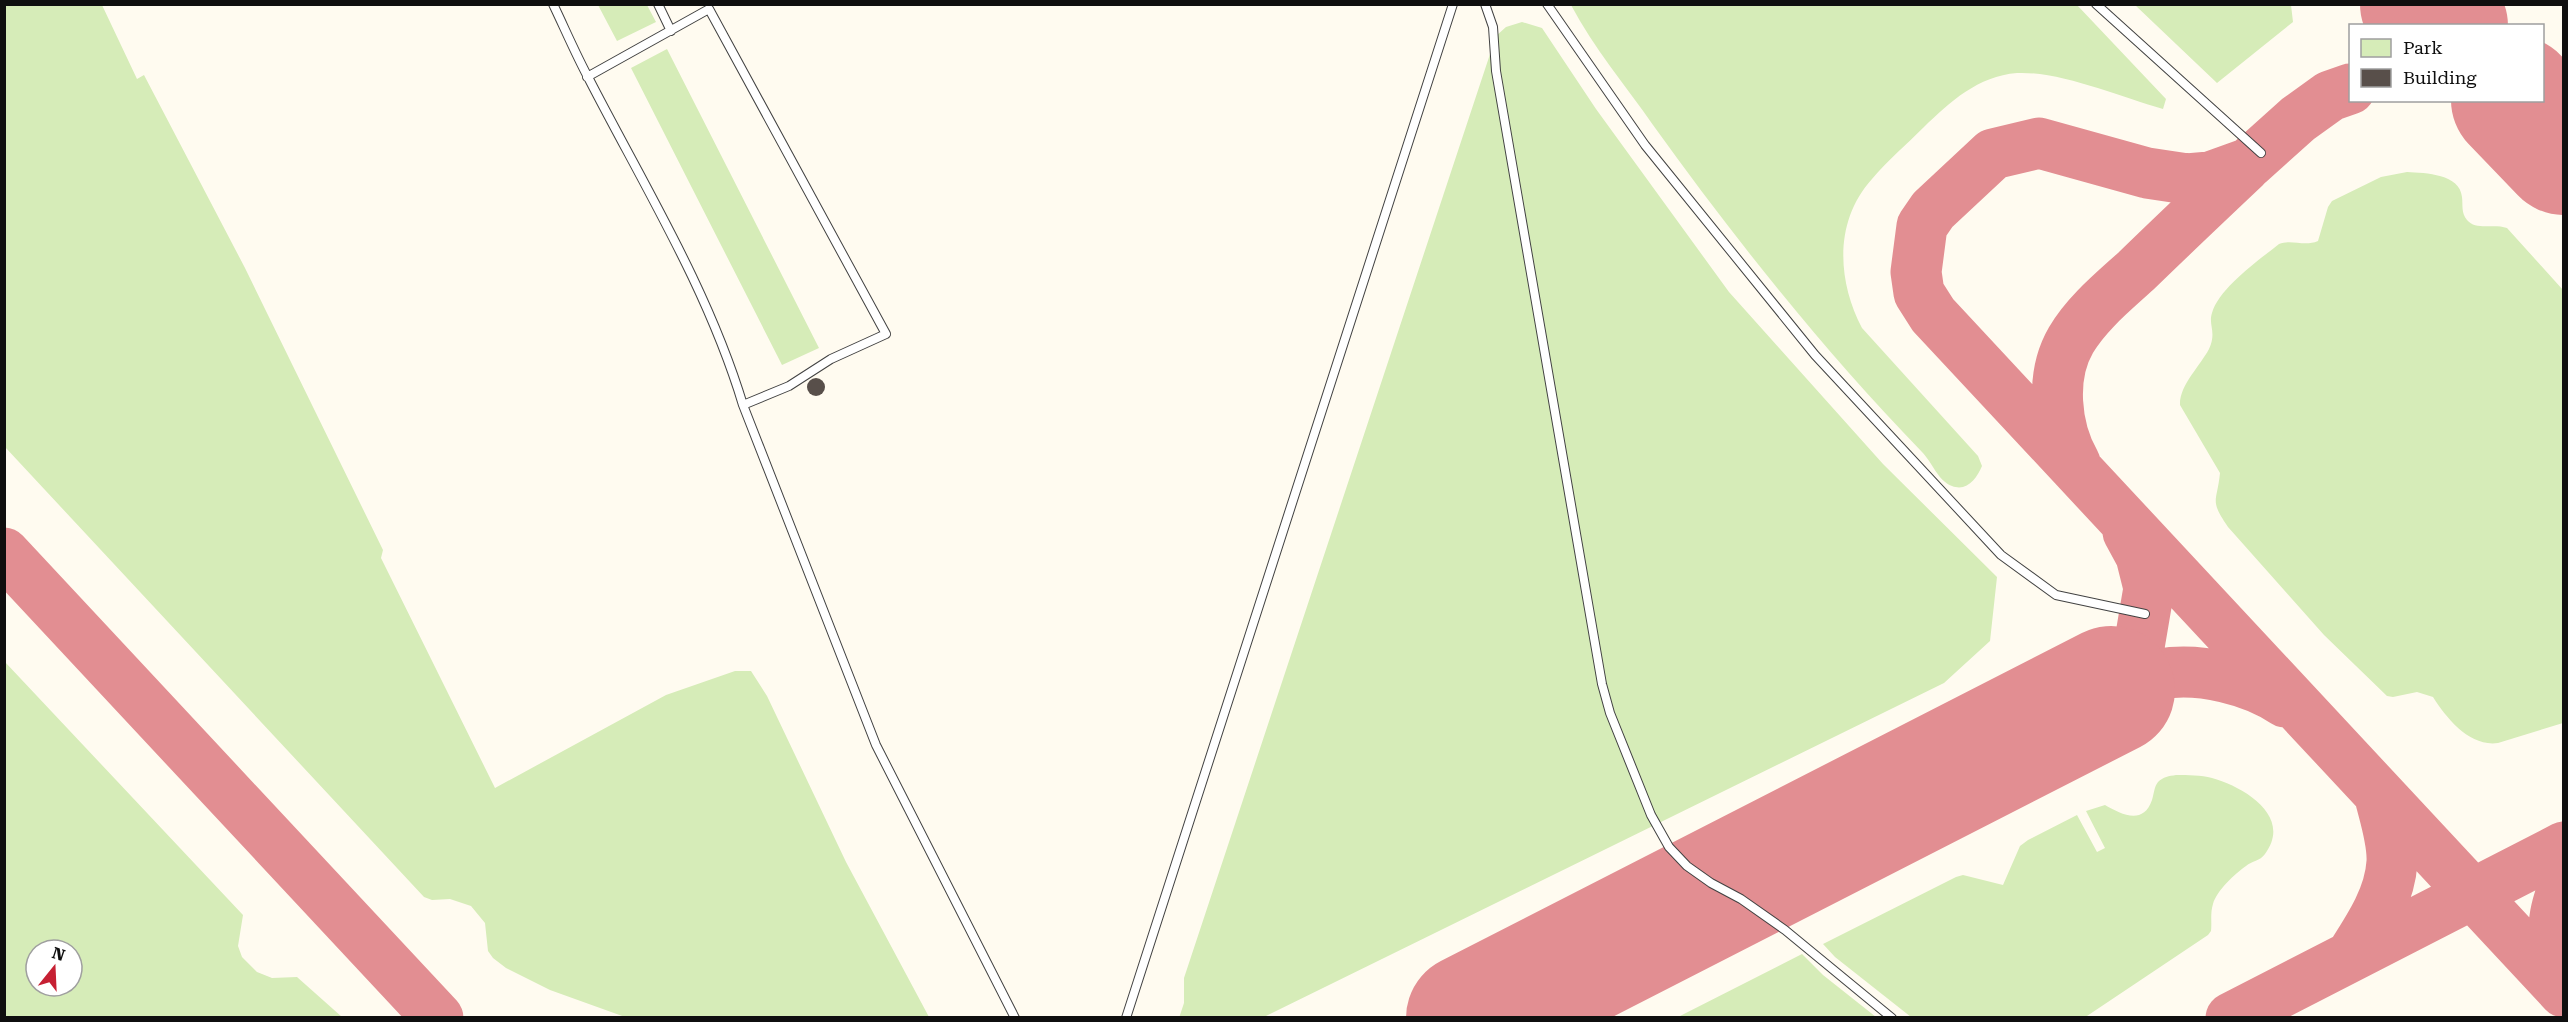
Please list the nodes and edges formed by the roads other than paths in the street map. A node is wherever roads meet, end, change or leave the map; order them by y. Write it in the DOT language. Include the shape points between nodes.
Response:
graph roads {
  1 [pos="554,4"];
  2 [pos="658,4"];
  3 [pos="1453,4"];
  4 [pos="1485,4"];
  5 [pos="1547,4"];
  6 [pos="2096,4"];
  7 [pos="671,31"];
  8 [pos="588,77"];
  9 [pos="2261,153"];
  10 [pos="743,405"];
  11 [pos="2145,614"];
  12 [pos="1015,1017"];
  13 [pos="1126,1017"];
  14 [pos="1892,1017"];
  1 -- 8 [label="lane"];
  2 -- 7 [label="lane"];
  3 -- 13 [label="lane"];
  4 -- 14 [label="lane" via="1493,27 1496,71 1610,713 1669,847 1687,866 1785,930"];
  5 -- 11 [label="lane" via="1645,145 1815,355 2001,555 2056,595"];
  6 -- 9 [label="lane"];
  7 -- 8 [label="lane"];
  7 -- 10 [label="lane" via="709,9 886,334 831,359 789,386"];
  8 -- 10 [label="lane" via="680,248 731,365"];
  10 -- 12 [label="lane" via="876,745"];
}
